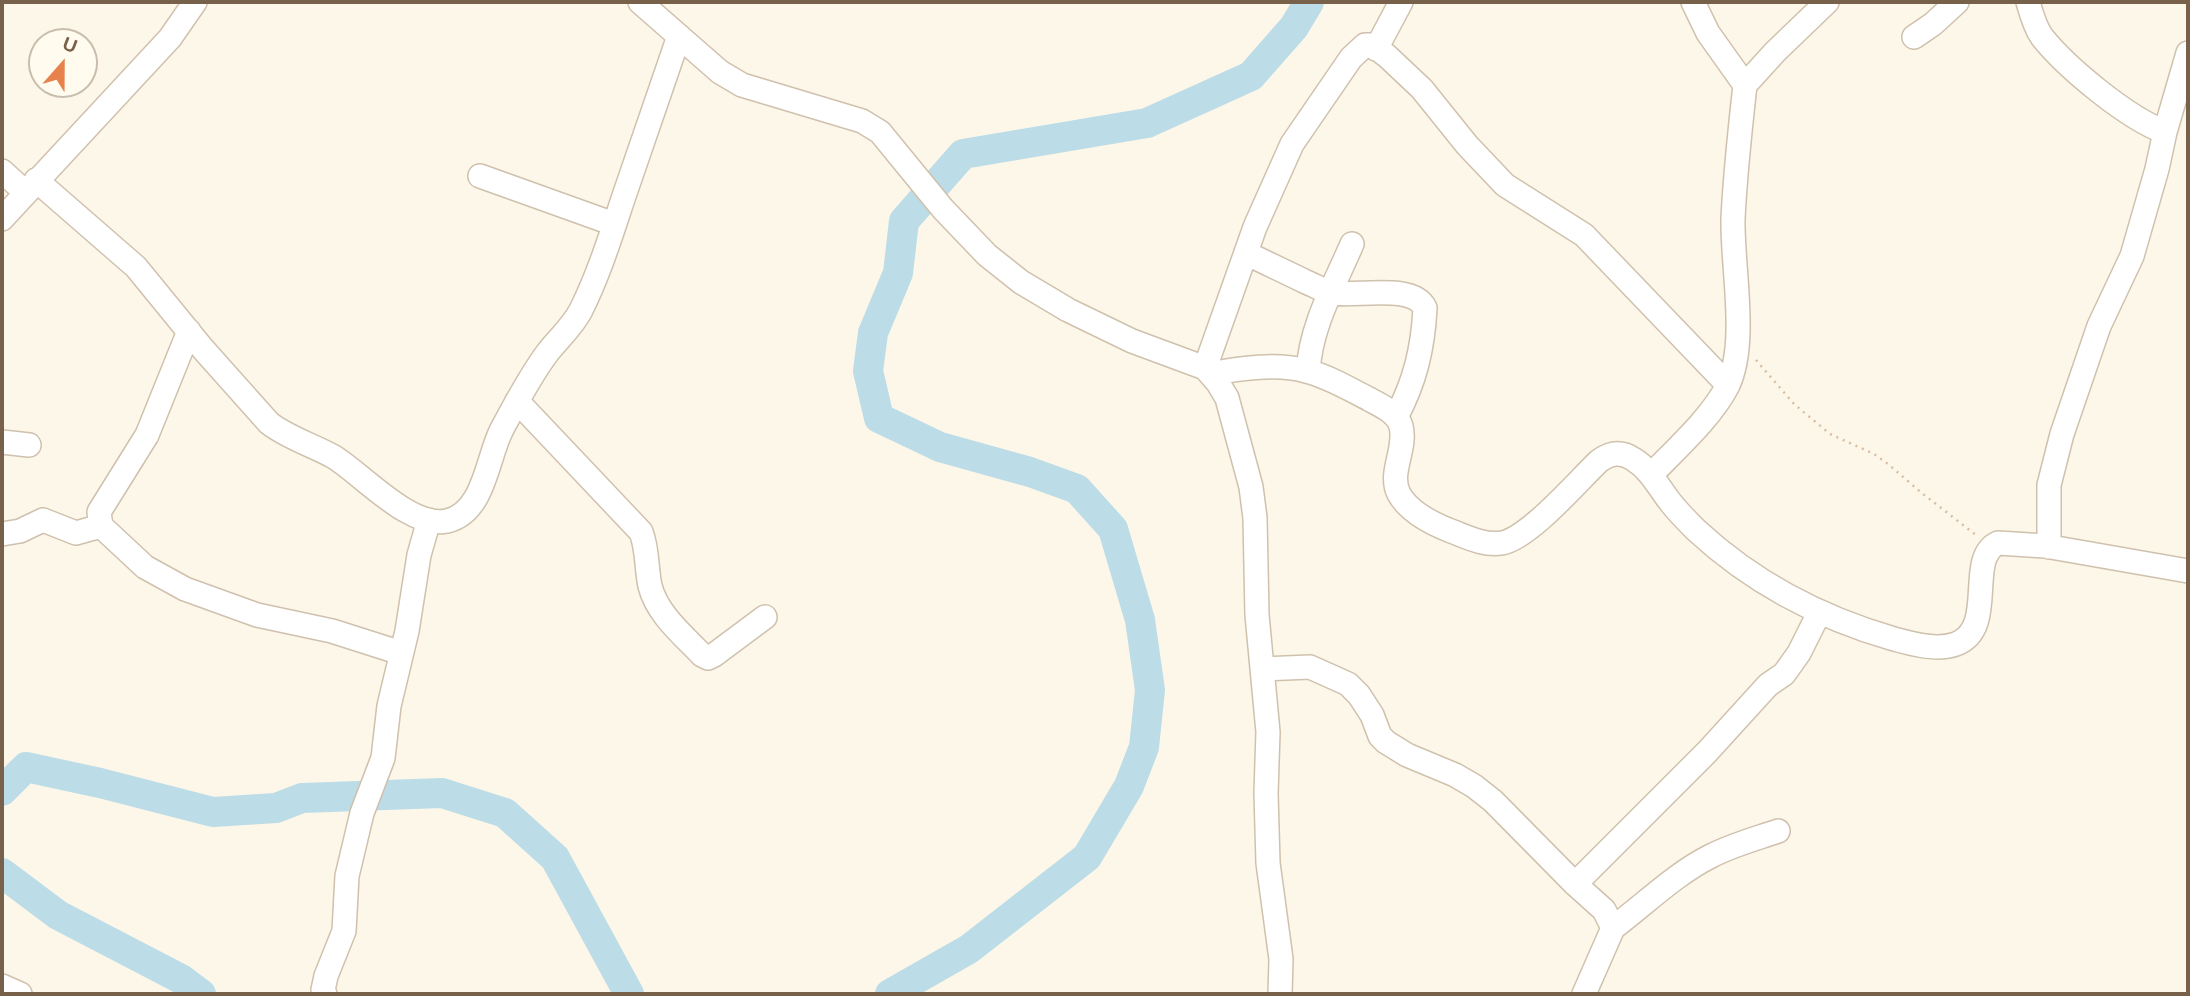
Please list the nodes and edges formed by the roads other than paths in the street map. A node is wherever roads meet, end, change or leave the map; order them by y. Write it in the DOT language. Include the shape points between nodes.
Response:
graph roads {
  1 [pos="195,2"];
  2 [pos="640,2"];
  3 [pos="1401,2"];
  4 [pos="1693,2"];
  5 [pos="1827,2"];
  6 [pos="1957,2"];
  7 [pos="2028,2"];
  8 [pos="679,36"];
  9 [pos="1914,37"];
  10 [pos="1376,48"];
  11 [pos="2188,53"];
  12 [pos="1745,85"];
  13 [pos="2165,132"];
  14 [pos="2,171"];
  15 [pos="480,176"];
  16 [pos="31,186"];
  17 [pos="2,219"];
  18 [pos="614,224"];
  19 [pos="1352,244"];
  20 [pos="1246,253"];
  21 [pos="1329,292"];
  22 [pos="189,331"];
  23 [pos="1208,371"];
  24 [pos="1308,371"];
  25 [pos="1728,385"];
  26 [pos="517,401"];
  27 [pos="1396,417"];
  28 [pos="2,442"];
  29 [pos="29,445"];
  30 [pos="1651,475"];
  31 [pos="429,520"];
  32 [pos="101,526"];
  33 [pos="2,534"];
  34 [pos="2049,547"];
  35 [pos="2188,571"];
  36 [pos="1819,613"];
  37 [pos="765,617"];
  38 [pos="401,653"];
  39 [pos="1262,669"];
  40 [pos="1778,831"];
  41 [pos="1575,884"];
  42 [pos="1613,928"];
  43 [pos="2,986"];
  44 [pos="20,994"];
  45 [pos="325,994"];
  46 [pos="1280,994"];
  47 [pos="1584,994"];
  1 -- 16 [label="street" via="170,38"];
  2 -- 8 [label="street"];
  3 -- 10 [label="street"];
  4 -- 12 [label="street" via="1708,33"];
  5 -- 12 [label="street"];
  6 -- 9 [label="street"];
  7 -- 13 [label="street" via="2040,35 2076,70 2130,113"];
  8 -- 18 [label="street"];
  8 -- 23 [label="street" via="742,85 872,126 943,209 987,255 1021,282 1111,331"];
  10 -- 20 [label="street" via="1365,45 1351,58 1303,127"];
  10 -- 25 [label="street" via="1422,89 1505,185 1584,235"];
  11 -- 13 [label="street"];
  12 -- 25 [label="street" via="1733,223 1737,350"];
  13 -- 34 [label="street" via="2132,256 2099,326 2062,434 2049,485"];
  14 -- 16 [label="street"];
  15 -- 18 [label="street"];
  16 -- 17 [label="street"];
  16 -- 22 [label="street" via="136,267"];
  18 -- 26 [label="street" via="579,313"];
  19 -- 21 [label="street"];
  20 -- 21 [label="street"];
  20 -- 23 [label="street"];
  21 -- 24 [label="street"];
  21 -- 27 [label="street" via="1394,293 1422,301 1420,355 1413,383"];
  22 -- 31 [label="street" via="269,423 338,460 399,505"];
  22 -- 32 [label="street" via="147,435 99,512"];
  23 -- 24 [label="street"];
  23 -- 39 [label="street" via="1227,398 1251,487"];
  24 -- 27 [label="street" via="1342,384"];
  25 -- 30 [label="street"];
  26 -- 31 [label="street" via="494,444 475,499 447,521"];
  26 -- 37 [label="street" via="641,532 650,588 663,614 702,655 714,655"];
  27 -- 30 [label="street" via="1401,427 1395,475 1400,495 1412,510 1438,526 1483,543 1503,543 1523,535 1606,456 1624,454"];
  28 -- 29 [label="street"];
  30 -- 36 [label="street" via="1697,530 1762,579"];
  31 -- 38 [label="street"];
  32 -- 33 [label="street" via="76,533 43,520"];
  32 -- 38 [label="street" via="145,567 185,589 257,615 332,631"];
  34 -- 35 [label="street"];
  34 -- 36 [label="street" via="2008,542 1991,546 1982,568 1976,623 1960,642 1950,646 1906,642"];
  36 -- 41 [label="street" via="1784,674 1768,685"];
  38 -- 45 [label="street" via="383,758 362,813 347,876 344,931 326,976"];
  39 -- 41 [label="street" via="1310,667 1348,684 1386,742 1474,786"];
  39 -- 46 [label="street" via="1268,732 1268,863"];
  40 -- 42 [label="street" via="1708,857"];
  41 -- 42 [label="street" via="1604,910"];
  42 -- 47 [label="street"];
  43 -- 44 [label="street"];
}
